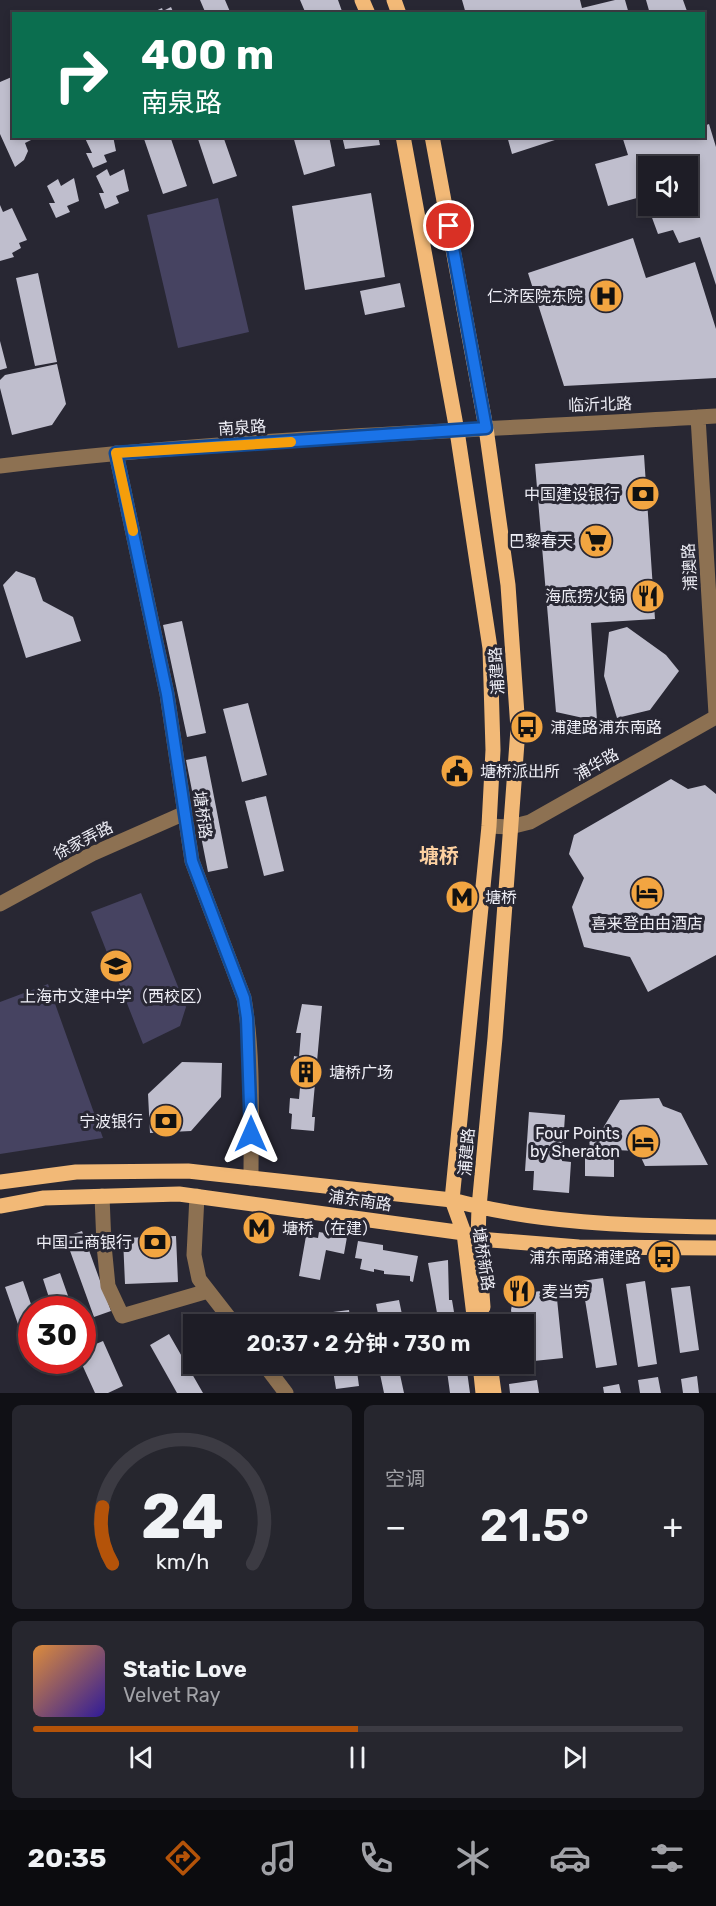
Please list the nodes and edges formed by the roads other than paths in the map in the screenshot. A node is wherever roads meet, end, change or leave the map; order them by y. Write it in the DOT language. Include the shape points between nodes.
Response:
graph roads {
  1 [pos="403,138"];
  2 [pos="432,138"];
  3 [pos="716,416"];
  4 [pos="698,417"];
  5 [pos="486,428"];
  6 [pos="457,431"];
  7 [pos="116,453"];
  8 [pos="0,466"];
  9 [pos="712,582"];
  10 [pos="716,716"];
  11 [pos="185,813"];
  12 [pos="489,826"];
  13 [pos="510,827"];
  14 [pos="0,904"];
  15 [pos="251,1178"];
  16 [pos="0,1182"];
  17 [pos="102,1196"];
  18 [pos="197,1196"];
  19 [pos="452,1200"];
  20 [pos="0,1206"];
  21 [pos="479,1207"];
  22 [pos="711,1226"];
  23 [pos="464,1233"];
  24 [pos="478,1239"];
  25 [pos="716,1248"];
  26 [pos="208,1291"];
  27 [pos="226,1314"];
  28 [pos="474,1314"];
  29 [pos="484,1314"];
  30 [pos="272,1374"];
  31 [pos="481,1374"];
  32 [pos="491,1374"];
  33 [pos="286,1393"];
  34 [pos="483,1393"];
  35 [pos="494,1393"];
  1 -- 6 [label="main road, 浦建路"];
  2 -- 5 [label="main road, 浦建路"];
  3 -- 4 [label="street, 临沂北路"];
  4 -- 5 [label="street, 临沂北路"];
  4 -- 9 [label="street, 浦澳路"];
  5 -- 6 [label="street, 南泉路"];
  5 -- 13 [label="main road, 浦建路" via="508,585 518,729"];
  6 -- 7 [label="street, 南泉路"];
  6 -- 12 [label="main road, 浦建路" via="490,648 493,750"];
  7 -- 8 [label="street, 南泉路"];
  7 -- 11 [label="street, 塘桥路" via="167,694"];
  9 -- 10 [label="street, 浦澳路"];
  10 -- 13 [label="street, 浦华路" via="530,822"];
  11 -- 14 [label="street, 徐家弄路" via="92,854"];
  11 -- 15 [label="street, 塘桥路" via="195,870 244,998"];
  12 -- 13 [label="street, 浦华路"];
  12 -- 19 [label="main road, 浦建路"];
  13 -- 21 [label="main road, 浦建路"];
  15 -- 16 [label="main road, 浦东南路" via="188,1171 76,1172"];
  15 -- 19 [label="main road, 浦东南路"];
  17 -- 18 [label="main road, 浦东南路"];
  17 -- 20 [label="main road, 浦东南路" via="44,1198"];
  17 -- 26 [label="street" via="108,1286 123,1316"];
  18 -- 23 [label="main road, 浦东南路"];
  18 -- 26 [label="street" via="194,1256 199,1279"];
  19 -- 21 [label="main road, 浦东南路"];
  19 -- 23 [label="main road, 塘桥新路"];
  21 -- 22 [label="main road, 浦东南路" via="656,1226"];
  21 -- 24 [label="main road, 塘桥新路"];
  23 -- 24 [label="main road, 浦东南路"];
  23 -- 28 [label="main road, 塘桥新路"];
  24 -- 25 [label="main road, 浦东南路" via="579,1247"];
  24 -- 29 [label="main road, 塘桥新路"];
  26 -- 27 [label="street"];
  30 -- 33 [label="street"];
  31 -- 34 [label="main road"];
  32 -- 35 [label="main road"];
}
